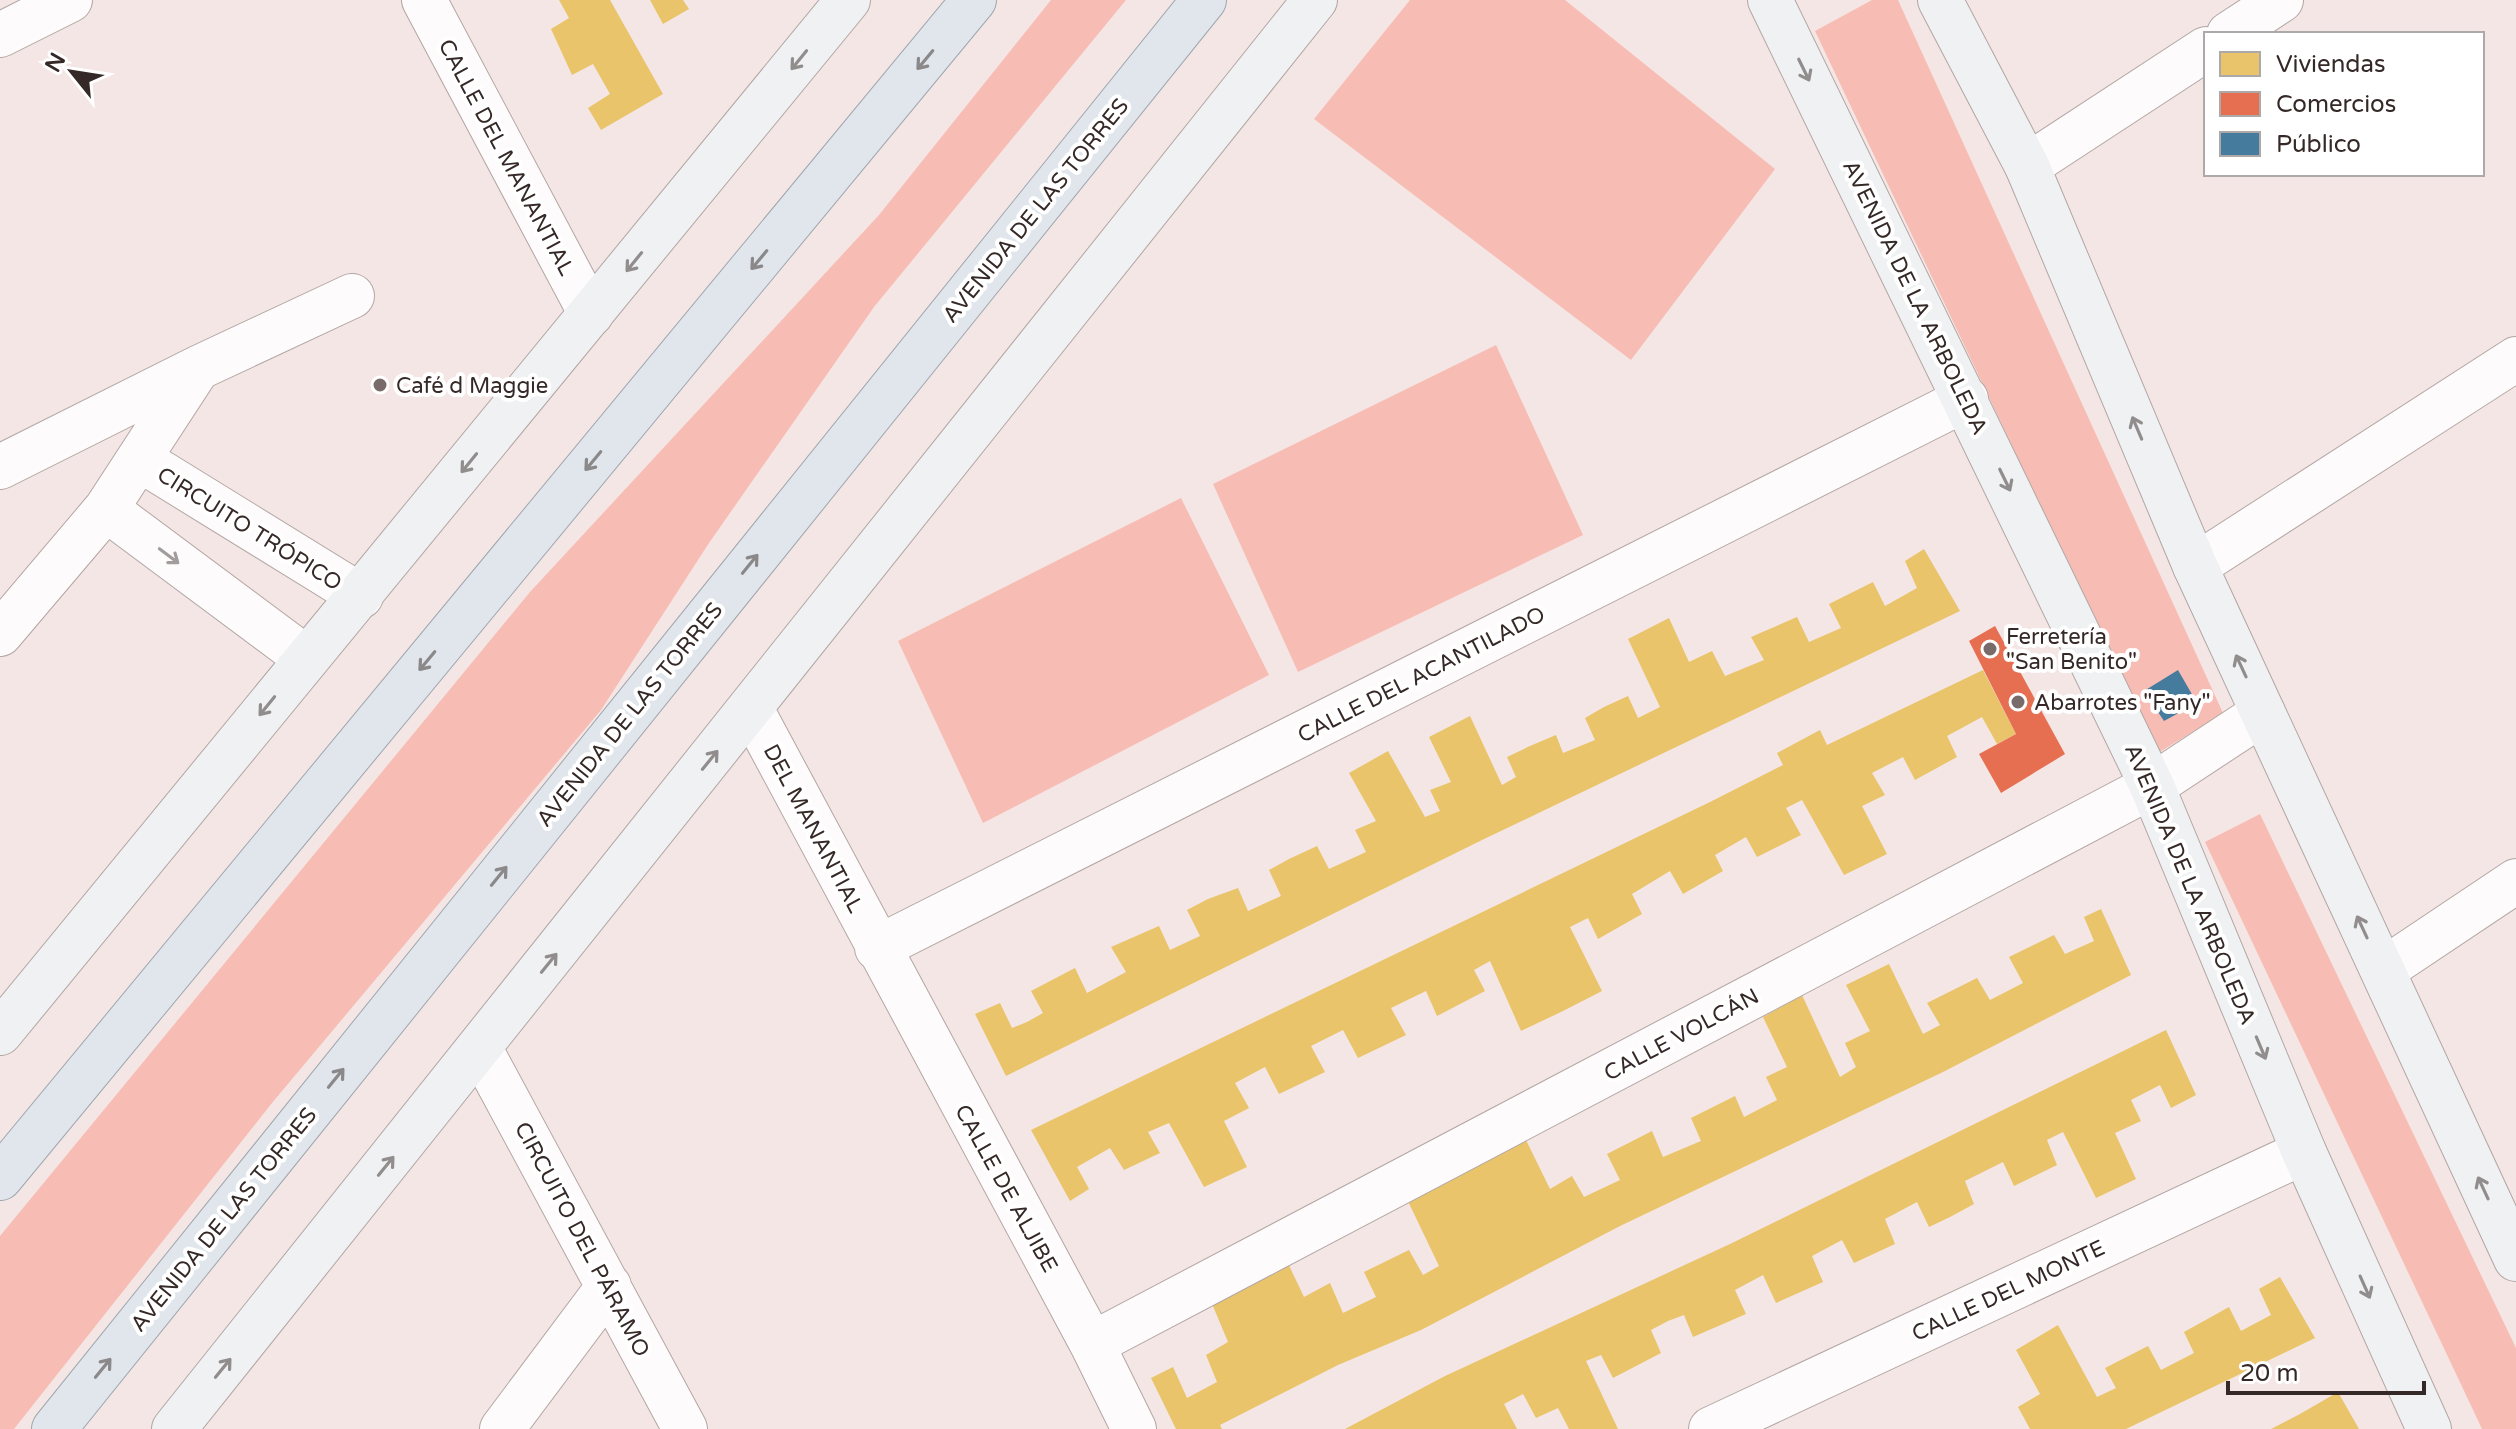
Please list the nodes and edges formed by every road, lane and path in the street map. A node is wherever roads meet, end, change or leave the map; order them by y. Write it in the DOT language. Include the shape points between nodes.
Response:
graph roads {
  1 [pos="70,0"];
  2 [pos="424,0"];
  3 [pos="848,0"];
  4 [pos="974,0"];
  5 [pos="1204,0"];
  6 [pos="1315,0"];
  7 [pos="1940,0"];
  8 [pos="2281,0"];
  9 [pos="1784,5"];
  10 [pos="6,21"];
  11 [pos="2232,32"];
  12 [pos="2204,50"];
  13 [pos="2027,166"];
  14 [pos="352,296"];
  15 [pos="591,314"];
  16 [pos="2516,359"];
  17 [pos="198,368"];
  18 [pos="1966,399"];
  19 [pos="139,459"];
  20 [pos="0,467"];
  21 [pos="106,509"];
  22 [pos="2195,566"];
  23 [pos="361,596"];
  24 [pos="0,634"];
  25 [pos="306,658"];
  26 [pos="751,709"];
  27 [pos="2263,713"];
  28 [pos="2152,786"];
  29 [pos="2516,881"];
  30 [pos="877,948"];
  31 [pos="2383,970"];
  32 [pos="0,1033"];
  33 [pos="480,1049"];
  34 [pos="2304,1152"];
  35 [pos="0,1178"];
  36 [pos="2516,1259"];
  37 [pos="609,1286"];
  38 [pos="1092,1344"];
  39 [pos="54,1429"];
  40 [pos="174,1429"];
  41 [pos="502,1429"];
  42 [pos="685,1429"];
  43 [pos="1134,1429"];
  44 [pos="1711,1429"];
  45 [pos="2429,1429"];
  1 -- 10 [label="street"];
  2 -- 15 [label="street, CALLE DEL MANANTIAL"];
  3 -- 15 [label="street, one-way"];
  4 -- 35 [label="main road, one-way"];
  39 -- 5 [label="main road, AVENIDA DE LAS TORRES, one-way"];
  6 -- 26 [label="street"];
  7 -- 13 [label="street"];
  8 -- 11 [label="street"];
  9 -- 18 [label="street, AVENIDA DE LA ARBOLEDA, one-way"];
  12 -- 13 [label="street"];
  22 -- 13 [label="street, one-way"];
  14 -- 17 [label="street"];
  15 -- 23 [label="street, one-way"];
  16 -- 22 [label="street"];
  17 -- 19 [label="street, CIRCUITO TRÓPICO"];
  17 -- 20 [label="street"];
  18 -- 28 [label="street, AVENIDA DE LA ARBOLEDA, one-way"];
  18 -- 30 [label="street, CALLE DEL ACANTILADO"];
  19 -- 21 [label="street, CIRCUITO TRÓPICO"];
  19 -- 23 [label="street, CIRCUITO TRÓPICO"];
  21 -- 24 [label="street, CIRCUITO TRÓPICO"];
  21 -- 25 [label="street, one-way"];
  27 -- 22 [label="street, one-way"];
  23 -- 25 [label="street"];
  25 -- 32 [label="street, one-way"];
  26 -- 30 [label="street, DEL MANANTIAL"];
  33 -- 26 [label="street, one-way"];
  27 -- 28 [label="street, CALLE VOLCÁN"];
  31 -- 27 [label="street, one-way"];
  28 -- 34 [label="street, AVENIDA DE LA ARBOLEDA, one-way"];
  28 -- 38 [label="street, CALLE VOLCÁN"];
  29 -- 31 [label="street"];
  30 -- 38 [label="street, CALLE DE ALJIBE"];
  36 -- 31 [label="street, one-way"];
  33 -- 37 [label="street, CIRCUITO DEL PÁRAMO"];
  40 -- 33 [label="street, one-way"];
  34 -- 44 [label="street, CALLE DEL MONTE"];
  34 -- 45 [label="street, AVENIDA DE LA ARBOLEDA, one-way"];
  37 -- 41 [label="street"];
  37 -- 42 [label="street, CIRCUITO DEL PÁRAMO"];
  38 -- 43 [label="street, CALLE DE ALJIBE"];
}
